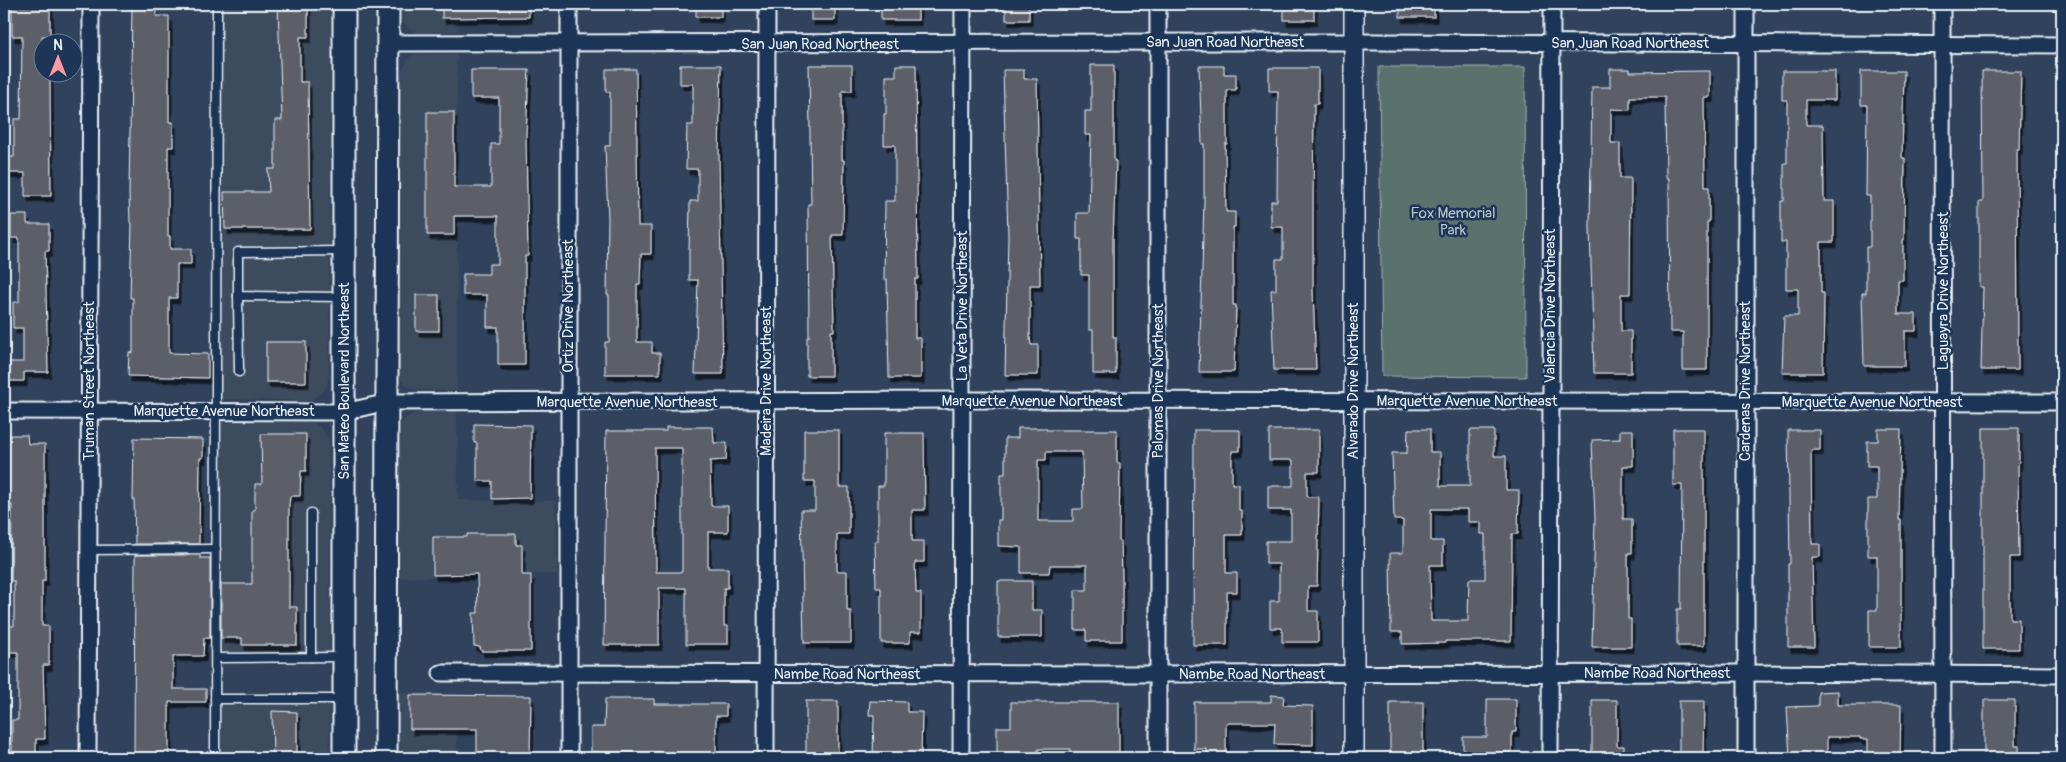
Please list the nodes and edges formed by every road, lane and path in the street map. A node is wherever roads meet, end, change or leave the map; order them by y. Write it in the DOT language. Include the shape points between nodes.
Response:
graph roads {
  1 [pos="90,4"];
  2 [pos="216,4"];
  3 [pos="344,4"];
  4 [pos="388,4"];
  5 [pos="569,4"];
  6 [pos="767,4"];
  7 [pos="963,4"];
  8 [pos="1158,4"];
  9 [pos="1354,4"];
  10 [pos="1552,4"];
  11 [pos="1746,4"];
  12 [pos="1942,4"];
  13 [pos="1353,42"];
  14 [pos="388,43"];
  15 [pos="569,43"];
  16 [pos="767,43"];
  17 [pos="1158,43"];
  18 [pos="1745,43"];
  19 [pos="962,44"];
  20 [pos="1552,44"];
  21 [pos="1942,45"];
  22 [pos="2062,45"];
  23 [pos="344,251"];
  24 [pos="238,296"];
  25 [pos="344,297"];
  26 [pos="239,372"];
  27 [pos="962,400"];
  28 [pos="1158,401"];
  29 [pos="1353,401"];
  30 [pos="1550,401"];
  31 [pos="388,402"];
  32 [pos="568,402"];
  33 [pos="765,402"];
  34 [pos="1745,402"];
  35 [pos="1944,402"];
  36 [pos="2062,402"];
  37 [pos="4,411"];
  38 [pos="89,411"];
  39 [pos="216,411"];
  40 [pos="344,412"];
  41 [pos="311,513"];
  42 [pos="89,550"];
  43 [pos="216,550"];
  44 [pos="216,658"];
  45 [pos="310,658"];
  46 [pos="344,658"];
  47 [pos="441,673"];
  48 [pos="961,673"];
  49 [pos="1746,673"];
  50 [pos="569,674"];
  51 [pos="766,674"];
  52 [pos="1159,674"];
  53 [pos="1355,674"];
  54 [pos="1550,674"];
  55 [pos="1943,675"];
  56 [pos="2062,676"];
  57 [pos="344,699"];
  58 [pos="215,700"];
  59 [pos="88,758"];
  60 [pos="215,758"];
  61 [pos="344,758"];
  62 [pos="386,758"];
  63 [pos="569,758"];
  64 [pos="766,758"];
  65 [pos="961,758"];
  66 [pos="1158,758"];
  67 [pos="1354,758"];
  68 [pos="1550,758"];
  69 [pos="1746,758"];
  70 [pos="1943,758"];
  1 -- 38 [label="street, Truman Street Northeast"];
  2 -- 39 [label="lane"];
  3 -- 23 [label="main road, San Mateo Boulevard Northeast"];
  4 -- 14 [label="main road"];
  5 -- 15 [label="street, Ortiz Drive Northeast"];
  6 -- 16 [label="street, Madeira Drive Northeast"];
  7 -- 19 [label="street, La Veta Drive Northeast"];
  8 -- 17 [label="street, Palomas Drive Northeast"];
  9 -- 13 [label="street, Alvarado Drive Northeast"];
  10 -- 20 [label="street, Valencia Drive Northeast"];
  11 -- 18 [label="street, Cardenas Drive Northeast"];
  12 -- 21 [label="street, Laguayra Drive Northeast"];
  13 -- 17 [label="street, San Juan Road Northeast"];
  13 -- 20 [label="street, San Juan Road Northeast"];
  13 -- 29 [label="street, Alvarado Drive Northeast"];
  14 -- 15 [label="street, San Juan Road Northeast"];
  14 -- 31 [label="main road"];
  15 -- 16 [label="street, San Juan Road Northeast"];
  15 -- 32 [label="street, Ortiz Drive Northeast"];
  16 -- 19 [label="street, San Juan Road Northeast"];
  16 -- 33 [label="street, Madeira Drive Northeast"];
  17 -- 19 [label="street, San Juan Road Northeast"];
  17 -- 28 [label="street, Palomas Drive Northeast"];
  18 -- 20 [label="street, San Juan Road Northeast"];
  18 -- 21 [label="street, San Juan Road Northeast"];
  18 -- 34 [label="street, Cardenas Drive Northeast"];
  19 -- 27 [label="street, La Veta Drive Northeast"];
  20 -- 30 [label="street, Valencia Drive Northeast"];
  21 -- 22 [label="street, San Juan Road Northeast"];
  21 -- 35 [label="street, Laguayra Drive Northeast"];
  23 -- 24 [label="lane" via="238,252"];
  23 -- 25 [label="main road, San Mateo Boulevard Northeast"];
  24 -- 25 [label="lane"];
  24 -- 26 [label="lane"];
  25 -- 40 [label="main road, San Mateo Boulevard Northeast"];
  27 -- 28 [label="street, Marquette Avenue Northeast"];
  27 -- 33 [label="street, Marquette Avenue Northeast"];
  27 -- 48 [label="street, La Veta Drive Northeast"];
  28 -- 29 [label="street, Marquette Avenue Northeast"];
  28 -- 52 [label="street, Palomas Drive Northeast"];
  29 -- 30 [label="street, Marquette Avenue Northeast"];
  29 -- 53 [label="street, Alvarado Drive Northeast"];
  30 -- 34 [label="street, Marquette Avenue Northeast"];
  30 -- 54 [label="street, Valencia Drive Northeast"];
  31 -- 32 [label="street, Marquette Avenue Northeast"];
  31 -- 40 [label="street, Marquette Avenue Northeast"];
  31 -- 62 [label="main road"];
  32 -- 33 [label="street, Marquette Avenue Northeast"];
  32 -- 50 [label="street, Ortiz Drive Northeast"];
  33 -- 51 [label="street, Madeira Drive Northeast"];
  34 -- 35 [label="street, Marquette Avenue Northeast"];
  34 -- 49 [label="street, Cardenas Drive Northeast"];
  35 -- 36 [label="street, Marquette Avenue Northeast"];
  35 -- 55 [label="street, Laguayra Drive Northeast"];
  37 -- 38 [label="street, Marquette Avenue Northeast"];
  38 -- 39 [label="street, Marquette Avenue Northeast"];
  38 -- 42 [label="street, Truman Street Northeast"];
  39 -- 40 [label="street, Marquette Avenue Northeast"];
  39 -- 43 [label="lane"];
  40 -- 46 [label="main road, San Mateo Boulevard Northeast"];
  41 -- 45 [label="lane"];
  42 -- 43 [label="lane"];
  42 -- 59 [label="street, Truman Street Northeast"];
  43 -- 44 [label="lane"];
  44 -- 45 [label="lane"];
  44 -- 58 [label="lane"];
  45 -- 46 [label="lane"];
  46 -- 57 [label="main road, San Mateo Boulevard Northeast"];
  47 -- 50 [label="street, Nambe Road Northeast"];
  48 -- 51 [label="street, Nambe Road Northeast"];
  48 -- 52 [label="street, Nambe Road Northeast"];
  48 -- 65 [label="street, La Veta Drive Northeast"];
  49 -- 54 [label="street, Nambe Road Northeast"];
  49 -- 55 [label="street, Nambe Road Northeast"];
  49 -- 69 [label="street, Cardenas Drive Northeast"];
  50 -- 51 [label="street, Nambe Road Northeast"];
  50 -- 63 [label="street, Ortiz Drive Northeast"];
  51 -- 64 [label="street, Madeira Drive Northeast"];
  52 -- 53 [label="street, Nambe Road Northeast"];
  52 -- 66 [label="street, Palomas Drive Northeast"];
  53 -- 54 [label="street, Nambe Road Northeast"];
  53 -- 67 [label="street, Alvarado Drive Northeast"];
  54 -- 68 [label="street, Valencia Drive Northeast"];
  55 -- 56 [label="street, Nambe Road Northeast"];
  55 -- 70 [label="street, Laguayra Drive Northeast"];
  57 -- 58 [label="lane"];
  57 -- 61 [label="main road, San Mateo Boulevard Northeast"];
  58 -- 60 [label="lane"];
}
